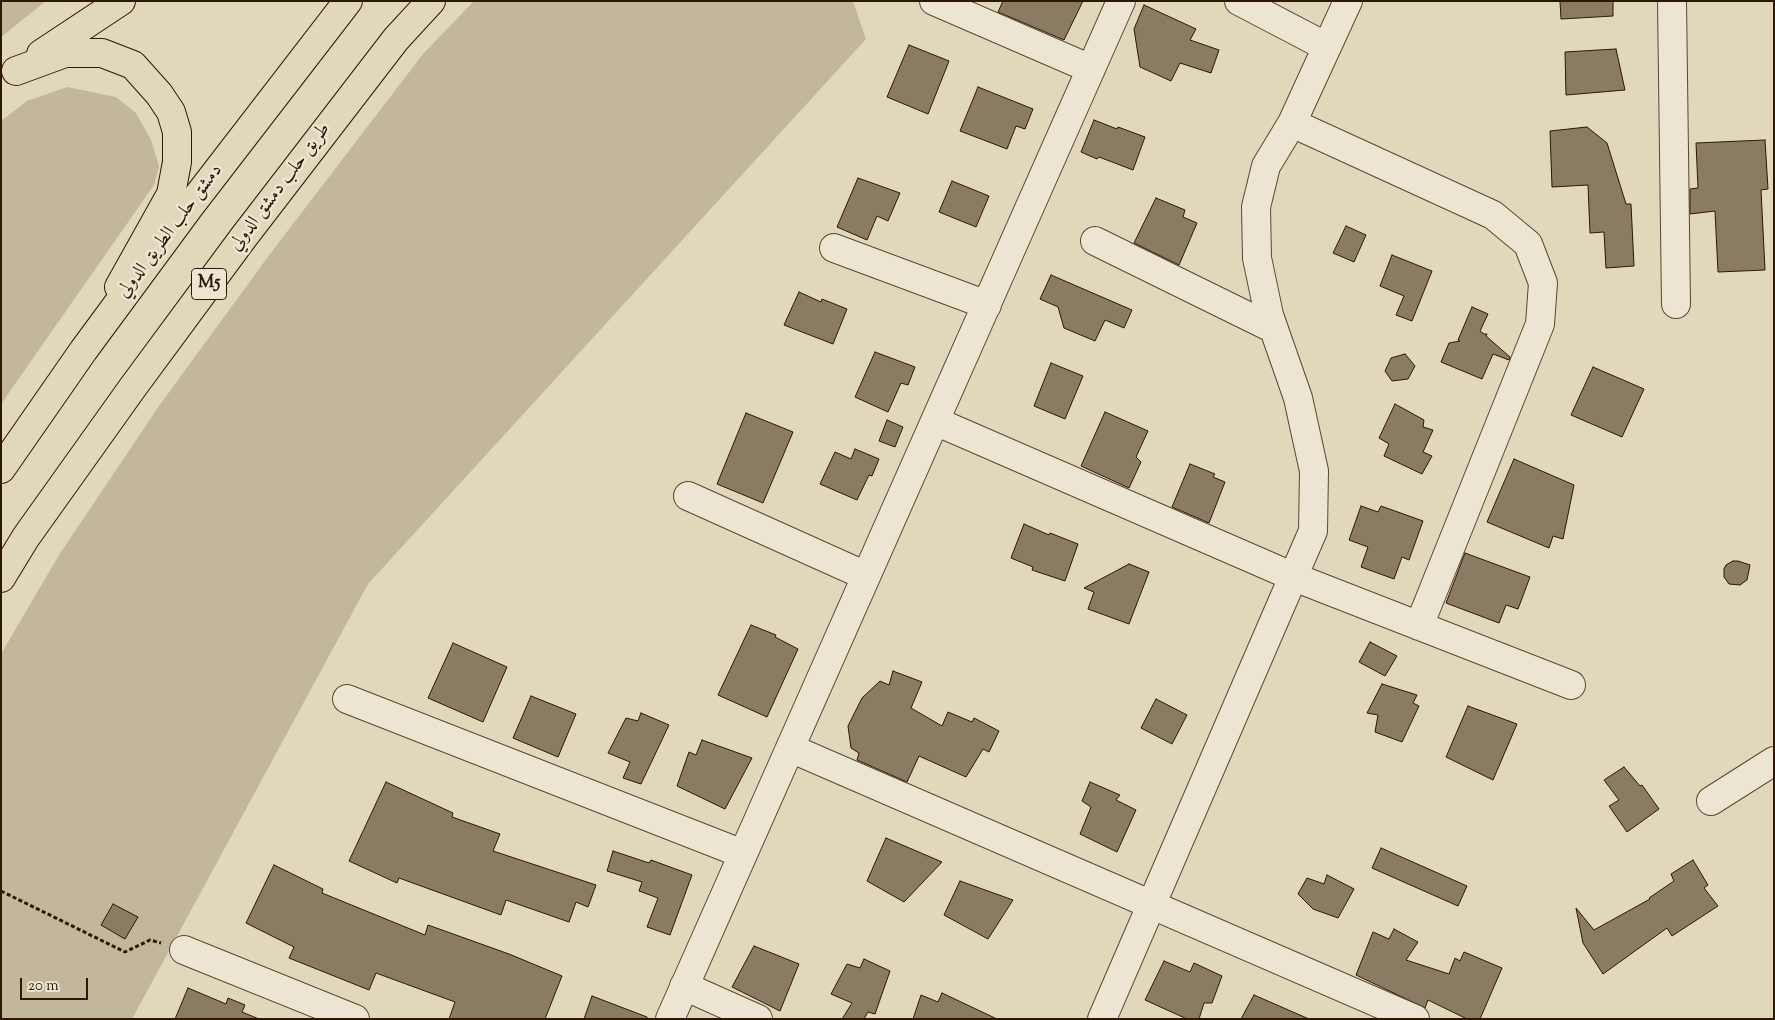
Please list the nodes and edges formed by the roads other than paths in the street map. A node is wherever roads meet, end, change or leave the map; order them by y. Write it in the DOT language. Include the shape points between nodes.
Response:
graph roads {
  1 [pos="121,1"];
  2 [pos="348,1"];
  3 [pos="431,1"];
  4 [pos="934,1"];
  5 [pos="1121,1"];
  6 [pos="1239,1"];
  7 [pos="1348,1"];
  8 [pos="1672,1"];
  9 [pos="1327,47"];
  10 [pos="1091,69"];
  11 [pos="8,76"];
  12 [pos="1292,123"];
  13 [pos="1095,241"];
  14 [pos="834,248"];
  15 [pos="1676,304"];
  16 [pos="987,305"];
  17 [pos="1274,329"];
  18 [pos="83,351"];
  19 [pos="935,421"];
  20 [pos="1,469"];
  21 [pos="688,496"];
  22 [pos="866,576"];
  23 [pos="1294,577"];
  24 [pos="1,578"];
  25 [pos="1419,626"];
  26 [pos="1571,685"];
  27 [pos="347,699"];
  28 [pos="790,748"];
  29 [pos="1774,761"];
  30 [pos="1711,801"];
  31 [pos="743,854"];
  32 [pos="1152,904"];
  33 [pos="184,950"];
  34 [pos="684,986"];
  35 [pos="355,1019"];
  36 [pos="670,1019"];
  37 [pos="758,1019"];
  38 [pos="1102,1019"];
  39 [pos="1415,1019"];
  1 -- 11 [label="main road"];
  2 -- 18 [label="main road, دمشق حلب الطريق الدولي"];
  3 -- 24 [label="main road, طريق حلب دمشق الدولي / M5" via="396,39 237,246 116,410 26,537"];
  4 -- 10 [label="street"];
  5 -- 10 [label="street"];
  6 -- 9 [label="street"];
  7 -- 9 [label="street"];
  8 -- 15 [label="street"];
  9 -- 12 [label="street"];
  10 -- 16 [label="street"];
  11 -- 18 [label="main road" via="65,53 102,53 133,65 171,112 177,132 177,162 171,194"];
  12 -- 17 [label="street" via="1266,166 1256,207 1257,258"];
  12 -- 25 [label="street" via="1493,215 1528,244 1543,283 1540,324"];
  13 -- 17 [label="street"];
  14 -- 16 [label="street"];
  16 -- 19 [label="street"];
  17 -- 23 [label="street" via="1298,398 1314,471 1313,531"];
  18 -- 20 [label="main road, دمشق حلب الطريق الدولي"];
  19 -- 22 [label="street"];
  19 -- 23 [label="street"];
  21 -- 22 [label="street"];
  22 -- 28 [label="street"];
  23 -- 25 [label="street"];
  23 -- 32 [label="street"];
  25 -- 26 [label="street"];
  27 -- 31 [label="street"];
  28 -- 31 [label="street"];
  28 -- 32 [label="street"];
  29 -- 30 [label="street"];
  31 -- 34 [label="street"];
  32 -- 38 [label="street"];
  32 -- 39 [label="street"];
  33 -- 35 [label="street"];
  34 -- 36 [label="street"];
  34 -- 37 [label="street"];
}
